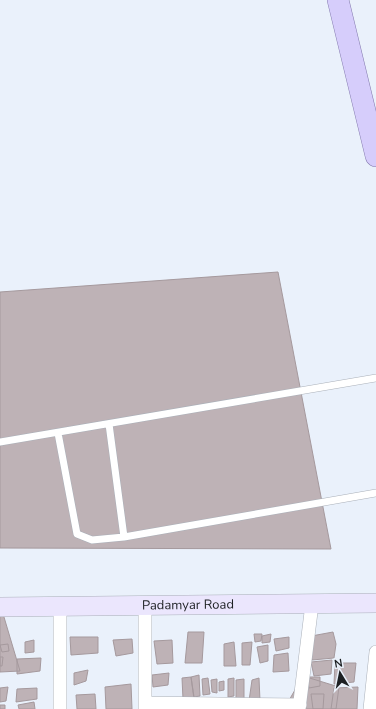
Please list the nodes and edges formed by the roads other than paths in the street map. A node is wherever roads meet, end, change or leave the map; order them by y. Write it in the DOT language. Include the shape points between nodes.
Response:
graph roads {
  1 [pos="338,0"];
  2 [pos="376,156"];
  3 [pos="376,378"];
  4 [pos="109,424"];
  5 [pos="58,432"];
  6 [pos="0,442"];
  7 [pos="376,493"];
  8 [pos="124,537"];
  9 [pos="376,603"];
  10 [pos="312,604"];
  11 [pos="0,605"];
  12 [pos="145,605"];
  13 [pos="60,606"];
  14 [pos="376,652"];
  15 [pos="146,706"];
  16 [pos="299,707"];
  17 [pos="60,709"];
  18 [pos="370,709"];
  1 -- 2 [label="main road"];
  3 -- 4 [label="lane"];
  4 -- 5 [label="lane"];
  4 -- 8 [label="lane"];
  5 -- 6 [label="lane"];
  5 -- 8 [label="lane" via="77,534 92,540"];
  7 -- 8 [label="lane"];
  9 -- 10 [label="street, Padamyar Road"];
  10 -- 12 [label="street, Padamyar Road"];
  10 -- 16 [label="street"];
  11 -- 13 [label="street, Padamyar Road"];
  12 -- 13 [label="street, Padamyar Road"];
  12 -- 15 [label="street"];
  13 -- 17 [label="street"];
  14 -- 18 [label="street"];
  15 -- 16 [label="street"];
}
